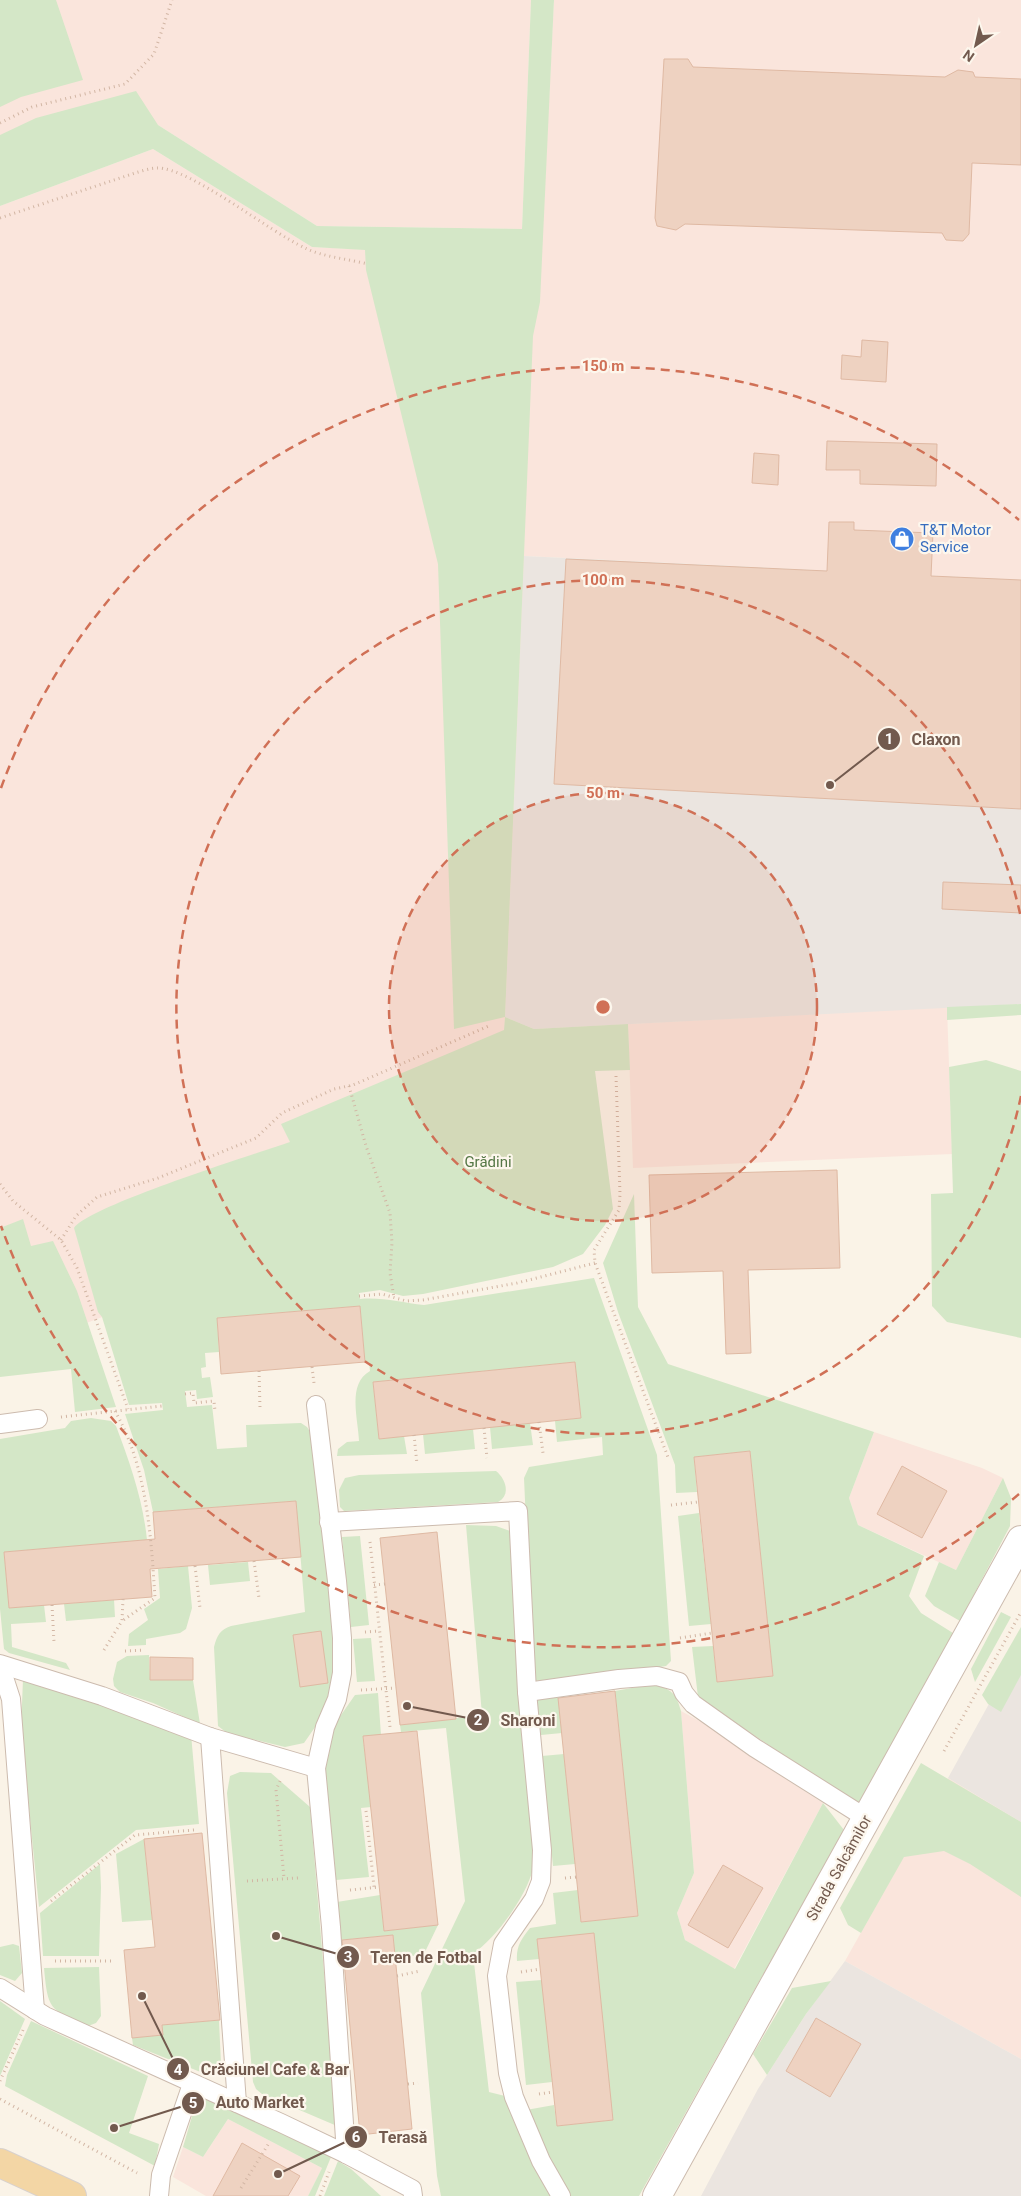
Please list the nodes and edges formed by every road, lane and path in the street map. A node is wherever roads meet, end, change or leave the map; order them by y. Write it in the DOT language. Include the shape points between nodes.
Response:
graph roads {
  1 [pos="172,0"];
  2 [pos="0,123"];
  3 [pos="0,218"];
  4 [pos="368,264"];
  5 [pos="491,1025"];
  6 [pos="616,1076"];
  7 [pos="349,1086"];
  8 [pos="0,1184"];
  9 [pos="61,1240"];
  10 [pos="595,1263"];
  11 [pos="358,1296"];
  12 [pos="394,1298"];
  13 [pos="260,1371"];
  14 [pos="185,1394"];
  15 [pos="316,1404"];
  16 [pos="162,1406"];
  17 [pos="260,1408"];
  18 [pos="128,1410"];
  19 [pos="115,1411"];
  20 [pos="215,1411"];
  21 [pos="38,1419"];
  22 [pos="539,1422"];
  23 [pos="0,1424"];
  24 [pos="484,1428"];
  25 [pos="414,1435"];
  26 [pos="543,1453"];
  27 [pos="487,1458"];
  28 [pos="669,1460"];
  29 [pos="417,1464"];
  30 [pos="698,1502"];
  31 [pos="672,1505"];
  32 [pos="367,1520"];
  33 [pos="329,1522"];
  34 [pos="1021,1540"];
  35 [pos="254,1561"];
  36 [pos="195,1566"];
  37 [pos="385,1584"];
  38 [pos="374,1585"];
  39 [pos="259,1598"];
  40 [pos="123,1599"];
  41 [pos="52,1605"];
  42 [pos="200,1608"];
  43 [pos="1021,1612"];
  44 [pos="122,1621"];
  45 [pos="712,1633"];
  46 [pos="680,1638"];
  47 [pos="54,1642"];
  48 [pos="104,1650"];
  49 [pos="145,1650"];
  50 [pos="124,1651"];
  51 [pos="0,1664"];
  52 [pos="386,1688"];
  53 [pos="396,1688"];
  54 [pos="527,1692"];
  55 [pos="390,1728"];
  56 [pos="210,1737"];
  57 [pos="944,1751"];
  58 [pos="290,1760"];
  59 [pos="316,1768"];
  60 [pos="366,1811"];
  61 [pos="866,1818"];
  62 [pos="217,1829"];
  63 [pos="284,1878"];
  64 [pos="298,1878"];
  65 [pos="247,1881"];
  66 [pos="374,1887"];
  67 [pos="379,1887"];
  68 [pos="328,1892"];
  69 [pos="28,1918"];
  70 [pos="112,1961"];
  71 [pos="31,1962"];
  72 [pos="420,1971"];
  73 [pos="397,1976"];
  74 [pos="0,1988"];
  75 [pos="35,2010"];
  76 [pos="0,2081"];
  77 [pos="418,2083"];
  78 [pos="192,2084"];
  79 [pos="408,2084"];
  80 [pos="0,2099"];
  81 [pos="237,2103"];
  82 [pos="281,2123"];
  83 [pos="346,2154"];
  84 [pos="0,2163"];
  85 [pos="241,2188"];
  86 [pos="160,2191"];
  87 [pos="72,2196"];
  88 [pos="413,2196"];
  89 [pos="561,2196"];
  90 [pos="657,2196"];
  1 -- 2 [label="path" via="154,54 125,84 32,107"];
  3 -- 4 [label="path" via="135,172 157,168 187,176 306,249"];
  5 -- 7 [label="path"];
  6 -- 10 [label="path" via="619,1210 594,1250"];
  7 -- 9 [label="path" via="334,1089 282,1113 256,1138 158,1178 97,1197 76,1216"];
  7 -- 12 [label="path" via="390,1213 390,1273"];
  8 -- 9 [label="path" via="12,1201"];
  9 -- 18 [label="path" via="77,1268"];
  10 -- 12 [label="path" via="517,1283 423,1300"];
  10 -- 28 [label="path"];
  11 -- 12 [label="path" via="382,1294"];
  13 -- 17 [label="path"];
  14 -- 20 [label="path" via="193,1393 194,1403 214,1402"];
  15 -- 33 [label="lane"];
  16 -- 18 [label="path"];
  18 -- 19 [label="path"];
  19 -- 21 [label="path"];
  19 -- 44 [label="path" via="126,1431 145,1499 155,1598"];
  21 -- 23 [label="lane"];
  22 -- 26 [label="path"];
  24 -- 27 [label="path"];
  25 -- 29 [label="path"];
  30 -- 31 [label="path"];
  32 -- 33 [label="lane"];
  32 -- 38 [label="path"];
  32 -- 54 [label="lane" via="518,1511"];
  33 -- 59 [label="lane" via="337,1581 342,1673"];
  34 -- 61 [label="street, Strada Salcâmilor"];
  35 -- 39 [label="path"];
  36 -- 42 [label="path"];
  37 -- 38 [label="path"];
  38 -- 52 [label="path"];
  40 -- 44 [label="path"];
  41 -- 47 [label="path"];
  43 -- 57 [label="path"];
  44 -- 48 [label="path"];
  45 -- 46 [label="path"];
  49 -- 50 [label="path"];
  51 -- 56 [label="lane" via="102,1696"];
  51 -- 69 [label="lane" via="11,1699"];
  52 -- 53 [label="path"];
  52 -- 55 [label="path"];
  54 -- 61 [label="lane" via="656,1676 679,1682 693,1704 755,1748"];
  54 -- 89 [label="lane" via="542,1850 541,1881 534,1899 503,1944 497,1976 508,2073 514,2097 541,2161"];
  56 -- 58 [label="lane"];
  56 -- 62 [label="lane"];
  58 -- 59 [label="lane"];
  58 -- 63 [label="path" via="276,1790"];
  59 -- 68 [label="lane"];
  60 -- 66 [label="path"];
  61 -- 90 [label="street, Strada Salcâmilor"];
  62 -- 69 [label="path" via="136,1835"];
  62 -- 81 [label="lane"];
  63 -- 64 [label="path"];
  63 -- 65 [label="path"];
  66 -- 67 [label="path"];
  66 -- 68 [label="path"];
  68 -- 83 [label="lane"];
  69 -- 71 [label="lane"];
  70 -- 71 [label="path"];
  71 -- 75 [label="lane"];
  72 -- 73 [label="path"];
  74 -- 75 [label="lane"];
  75 -- 76 [label="path"];
  75 -- 78 [label="lane"];
  77 -- 79 [label="path"];
  78 -- 81 [label="lane"];
  78 -- 86 [label="lane" via="161,2175"];
  80 -- 86 [label="path"];
  81 -- 82 [label="lane"];
  82 -- 83 [label="lane"];
  82 -- 85 [label="path"];
  83 -- 88 [label="lane" via="412,2189"];
  84 -- 87 [label="main road"];
}
